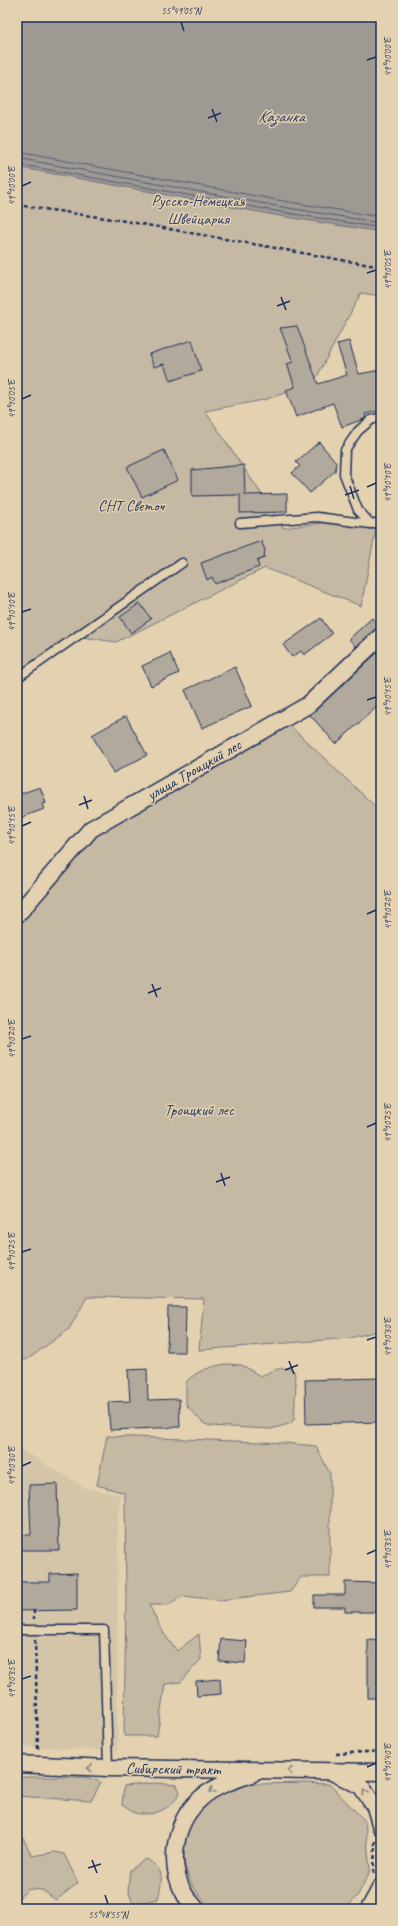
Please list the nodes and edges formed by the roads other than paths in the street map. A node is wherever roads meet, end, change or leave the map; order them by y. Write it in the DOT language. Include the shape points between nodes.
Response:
graph roads {
  1 [pos="381,417"];
  2 [pos="381,522"];
  3 [pos="240,523"];
  4 [pos="371,524"];
  5 [pos="182,563"];
  6 [pos="381,636"];
  7 [pos="17,678"];
  8 [pos="17,915"];
  9 [pos="17,1630"];
  10 [pos="17,1764"];
  11 [pos="108,1768"];
  12 [pos="261,1770"];
  13 [pos="329,1771"];
  14 [pos="381,1772"];
  15 [pos="378,1832"];
  16 [pos="378,1883"];
  17 [pos="362,1906"];
  18 [pos="196,1909"];
  1 -- 4 [label="lane" via="371,420 358,431 345,450 344,474 358,510"];
  2 -- 4 [label="lane"];
  3 -- 4 [label="lane" via="317,517"];
  5 -- 7 [label="lane"];
  6 -- 8 [label="street, улица Троицкий лес" via="308,705 91,829"];
  9 -- 11 [label="lane" via="104,1630"];
  11 -- 10 [label="street, Сибирский тракт, one-way"];
  11 -- 12 [label="street, Сибирский тракт"];
  13 -- 12 [label="street, Сибирский тракт, one-way"];
  12 -- 18 [label="street, one-way" via="225,1783 200,1799 182,1821 175,1845 176,1870 184,1894"];
  13 -- 14 [label="street, Сибирский тракт"];
  15 -- 13 [label="street, Сибирский тракт, one-way" via="375,1807 361,1786"];
  16 -- 17 [label="street"];
}
